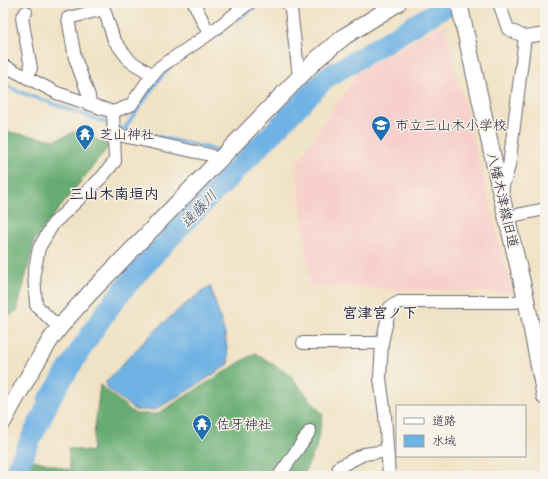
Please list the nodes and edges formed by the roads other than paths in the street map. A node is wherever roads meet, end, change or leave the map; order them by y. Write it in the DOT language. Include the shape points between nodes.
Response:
graph roads {
  1 [pos="194,3"];
  2 [pos="249,3"];
  3 [pos="288,3"];
  4 [pos="398,3"];
  5 [pos="500,3"];
  6 [pos="459,4"];
  7 [pos="26,12"];
  8 [pos="209,34"];
  9 [pos="545,34"];
  10 [pos="525,36"];
  11 [pos="3,66"];
  12 [pos="153,75"];
  13 [pos="299,77"];
  14 [pos="27,78"];
  15 [pos="90,104"];
  16 [pos="113,123"];
  17 [pos="217,161"];
  18 [pos="501,194"];
  19 [pos="545,209"];
  20 [pos="507,217"];
  21 [pos="526,300"];
  22 [pos="61,327"];
  23 [pos="303,343"];
  24 [pos="382,343"];
  25 [pos="545,397"];
  26 [pos="3,422"];
  27 [pos="310,431"];
  28 [pos="387,451"];
  29 [pos="279,476"];
  30 [pos="338,476"];
  31 [pos="389,476"];
  1 -- 8 [label="street"];
  2 -- 8 [label="street"];
  3 -- 13 [label="street"];
  4 -- 13 [label="street" via="345,36"];
  5 -- 10 [label="street" via="508,29"];
  6 -- 18 [label="street, 八幡木津線旧道"];
  7 -- 14 [label="street" via="22,18 31,68"];
  8 -- 12 [label="street" via="160,67"];
  9 -- 10 [label="street"];
  10 -- 18 [label="street" via="510,166"];
  11 -- 14 [label="street"];
  12 -- 15 [label="street" via="130,61 114,40 104,9 68,18 75,58"];
  12 -- 16 [label="street" via="131,105"];
  13 -- 17 [label="street"];
  14 -- 15 [label="street" via="57,93"];
  15 -- 16 [label="street"];
  16 -- 17 [label="street" via="210,155"];
  16 -- 22 [label="street" via="115,162 53,224 38,248 34,274 36,305"];
  17 -- 22 [label="street" via="91,292"];
  18 -- 20 [label="street, 八幡木津線旧道"];
  19 -- 20 [label="street"];
  20 -- 21 [label="street, 八幡木津線旧道"];
  21 -- 24 [label="street" via="399,302 390,307"];
  21 -- 25 [label="street, 八幡木津線旧道"];
  22 -- 26 [label="street" via="30,372"];
  23 -- 24 [label="street"];
  24 -- 28 [label="street" via="380,378"];
  27 -- 29 [label="street"];
  28 -- 30 [label="street" via="364,454 339,467"];
  28 -- 31 [label="street"];
}
